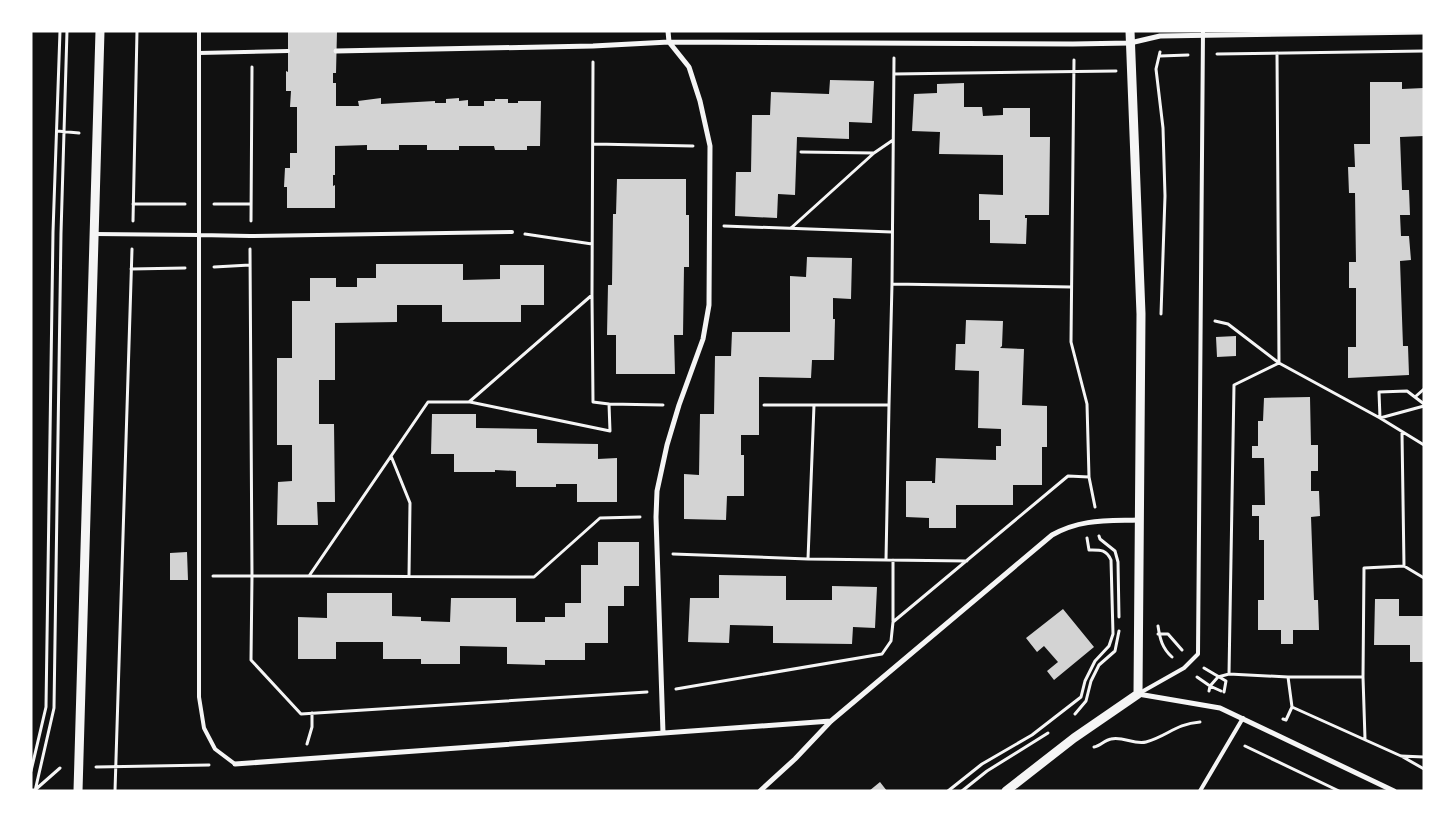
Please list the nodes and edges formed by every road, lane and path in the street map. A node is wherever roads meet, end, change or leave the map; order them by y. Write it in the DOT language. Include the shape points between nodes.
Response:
graph roads {
  1 [pos="60,31"];
  2 [pos="67,31"];
  3 [pos="100,31"];
  4 [pos="137,31"];
  5 [pos="199,31"];
  6 [pos="668,31"];
  7 [pos="1130,31"];
  8 [pos="1424,32"];
  9 [pos="1203,34"];
  10 [pos="1160,36"];
  11 [pos="669,42"];
  12 [pos="894,42"];
  13 [pos="1130,42"];
  14 [pos="1073,44"];
  15 [pos="593,46"];
  16 [pos="288,51"];
  17 [pos="336,51"];
  18 [pos="1424,51"];
  19 [pos="252,52"];
  20 [pos="199,53"];
  21 [pos="1277,53"];
  22 [pos="1202,55"];
  23 [pos="1160,56"];
  24 [pos="1156,69"];
  25 [pos="1132,70"];
  26 [pos="1074,72"];
  27 [pos="894,74"];
  28 [pos="894,140"];
  29 [pos="594,144"];
  30 [pos="710,146"];
  31 [pos="801,152"];
  32 [pos="874,153"];
  33 [pos="710,226"];
  34 [pos="790,228"];
  35 [pos="512,232"];
  36 [pos="892,232"];
  37 [pos="95,234"];
  38 [pos="133,234"];
  39 [pos="199,235"];
  40 [pos="250,236"];
  41 [pos="592,244"];
  42 [pos="892,284"];
  43 [pos="1071,287"];
  44 [pos="592,295"];
  45 [pos="1161,315"];
  46 [pos="1201,318"];
  47 [pos="1279,363"];
  48 [pos="1424,389"];
  49 [pos="1415,397"];
  50 [pos="469,402"];
  51 [pos="609,404"];
  52 [pos="764,405"];
  53 [pos="888,405"];
  54 [pos="1424,405"];
  55 [pos="679,406"];
  56 [pos="814,406"];
  57 [pos="1380,418"];
  58 [pos="1402,432"];
  59 [pos="1424,445"];
  60 [pos="391,456"];
  61 [pos="1090,477"];
  62 [pos="656,517"];
  63 [pos="1138,520"];
  64 [pos="1097,521"];
  65 [pos="1084,523"];
  66 [pos="657,553"];
  67 [pos="808,559"];
  68 [pos="886,560"];
  69 [pos="893,560"];
  70 [pos="967,561"];
  71 [pos="1404,566"];
  72 [pos="199,576"];
  73 [pos="252,576"];
  74 [pos="309,576"];
  75 [pos="410,576"];
  76 [pos="1424,578"];
  77 [pos="894,622"];
  78 [pos="1119,622"];
  79 [pos="1138,622"];
  80 [pos="1184,668"];
  81 [pos="1228,674"];
  82 [pos="1288,677"];
  83 [pos="1363,677"];
  84 [pos="1210,686"];
  85 [pos="661,691"];
  86 [pos="1138,694"];
  87 [pos="1206,705"];
  88 [pos="312,713"];
  89 [pos="1243,718"];
  90 [pos="1069,719"];
  91 [pos="831,721"];
  92 [pos="1053,730"];
  93 [pos="663,733"];
  94 [pos="1365,739"];
  95 [pos="1089,748"];
  96 [pos="1401,756"];
  97 [pos="1424,757"];
  98 [pos="302,759"];
  99 [pos="235,764"];
  100 [pos="116,767"];
  101 [pos="1424,769"];
  102 [pos="31,771"];
  103 [pos="35,791"];
  104 [pos="78,791"];
  105 [pos="115,791"];
  106 [pos="760,791"];
  107 [pos="948,791"];
  108 [pos="962,791"];
  109 [pos="1006,791"];
  110 [pos="1200,791"];
  111 [pos="1394,791"];
  1 -- 102 [label="path" via="53,232 46,707"];
  2 -- 103 [label="path" via="60,233 54,708"];
  3 -- 37 [label="street"];
  4 -- 38 [label="path"];
  5 -- 20 [label="lane"];
  6 -- 11 [label="street"];
  7 -- 13 [label="street"];
  8 -- 9 [label="street"];
  9 -- 10 [label="street"];
  9 -- 22 [label="lane"];
  10 -- 13 [label="street"];
  10 -- 23 [label="path"];
  11 -- 12 [label="street"];
  11 -- 15 [label="street"];
  11 -- 30 [label="street" via="689,67"];
  12 -- 14 [label="street"];
  12 -- 27 [label="path"];
  13 -- 14 [label="street"];
  13 -- 25 [label="street"];
  14 -- 26 [label="path"];
  15 -- 17 [label="street"];
  15 -- 29 [label="path"];
  16 -- 19 [label="lane"];
  18 -- 21 [label="path"];
  19 -- 20 [label="lane"];
  19 -- 40 [label="path"];
  20 -- 39 [label="lane"];
  21 -- 22 [label="path"];
  21 -- 47 [label="path"];
  22 -- 23 [label="path"];
  22 -- 46 [label="lane"];
  23 -- 24 [label="path"];
  24 -- 25 [label="path"];
  24 -- 45 [label="path" via="1165,196"];
  25 -- 26 [label="path"];
  25 -- 63 [label="street" via="1141,314"];
  26 -- 27 [label="path"];
  26 -- 43 [label="path"];
  27 -- 28 [label="path"];
  28 -- 32 [label="path"];
  28 -- 36 [label="path"];
  29 -- 30 [label="path"];
  29 -- 41 [label="path"];
  30 -- 33 [label="street"];
  31 -- 32 [label="path"];
  32 -- 34 [label="path"];
  33 -- 34 [label="path"];
  33 -- 55 [label="street" via="710,305 704,339"];
  34 -- 36 [label="path"];
  35 -- 40 [label="lane"];
  35 -- 41 [label="path"];
  36 -- 42 [label="path"];
  37 -- 38 [label="lane"];
  37 -- 104 [label="street"];
  38 -- 39 [label="lane"];
  38 -- 100 [label="path"];
  39 -- 40 [label="lane"];
  39 -- 72 [label="lane"];
  40 -- 73 [label="path"];
  41 -- 44 [label="path"];
  42 -- 43 [label="path"];
  42 -- 53 [label="path"];
  43 -- 61 [label="path" via="1071,342 1087,404"];
  44 -- 50 [label="path"];
  44 -- 51 [label="path" via="593,402"];
  46 -- 47 [label="path" via="1228,324"];
  46 -- 80 [label="lane" via="1198,654"];
  47 -- 57 [label="path"];
  47 -- 81 [label="path" via="1234,385"];
  48 -- 49 [label="path"];
  49 -- 54 [label="path"];
  49 -- 57 [label="path" via="1407,391 1379,392"];
  50 -- 51 [label="path" via="610,431"];
  50 -- 60 [label="path" via="428,402"];
  51 -- 55 [label="path"];
  52 -- 56 [label="path"];
  53 -- 56 [label="path"];
  53 -- 68 [label="path"];
  54 -- 57 [label="path"];
  55 -- 62 [label="street" via="666,445 657,491"];
  56 -- 67 [label="path"];
  57 -- 58 [label="path"];
  58 -- 59 [label="path"];
  58 -- 71 [label="path"];
  60 -- 74 [label="path"];
  60 -- 75 [label="path" via="410,503"];
  61 -- 64 [label="path"];
  61 -- 70 [label="path" via="1068,476"];
  62 -- 66 [label="street"];
  62 -- 75 [label="path" via="600,518 534,577"];
  63 -- 64 [label="street"];
  63 -- 79 [label="street"];
  64 -- 65 [label="street"];
  64 -- 78 [label="path" via="1100,539 1115,551 1118,562"];
  65 -- 91 [label="street" via="1066,527 1052,536"];
  65 -- 107 [label="path" via="1089,550 1102,550 1111,560 1113,634 1109,646 1095,661 1085,681 1082,697 1032,735 982,764"];
  66 -- 67 [label="path"];
  66 -- 85 [label="street"];
  67 -- 68 [label="path"];
  68 -- 69 [label="path"];
  69 -- 70 [label="path"];
  69 -- 77 [label="path"];
  70 -- 77 [label="path"];
  71 -- 76 [label="path"];
  71 -- 83 [label="path" via="1364,568"];
  72 -- 73 [label="path"];
  72 -- 99 [label="lane" via="199,697 204,728 215,749"];
  73 -- 74 [label="path"];
  73 -- 88 [label="path" via="251,660 301,714"];
  74 -- 75 [label="path"];
  77 -- 85 [label="path" via="891,641 882,654"];
  78 -- 79 [label="path"];
  78 -- 90 [label="path" via="1115,651 1099,665 1086,701"];
  79 -- 80 [label="path" via="1158,622 1161,643 1166,652"];
  79 -- 86 [label="street"];
  80 -- 84 [label="path"];
  80 -- 86 [label="lane"];
  81 -- 82 [label="path"];
  81 -- 84 [label="path" via="1218,676"];
  82 -- 83 [label="path"];
  82 -- 94 [label="path" via="1292,707"];
  83 -- 94 [label="path"];
  84 -- 87 [label="path"];
  85 -- 88 [label="path"];
  85 -- 93 [label="street"];
  86 -- 87 [label="street"];
  86 -- 109 [label="street"];
  87 -- 89 [label="street"];
  87 -- 95 [label="path" via="1202,722 1188,723 1143,743 1110,739"];
  88 -- 98 [label="path" via="312,727"];
  89 -- 110 [label="lane"];
  89 -- 111 [label="street"];
  91 -- 93 [label="street"];
  91 -- 106 [label="street"];
  92 -- 108 [label="path" via="987,771"];
  93 -- 98 [label="street"];
  94 -- 96 [label="path"];
  96 -- 97 [label="path"];
  96 -- 101 [label="path"];
  98 -- 99 [label="street"];
  99 -- 100 [label="path"];
  100 -- 105 [label="path"];
}
